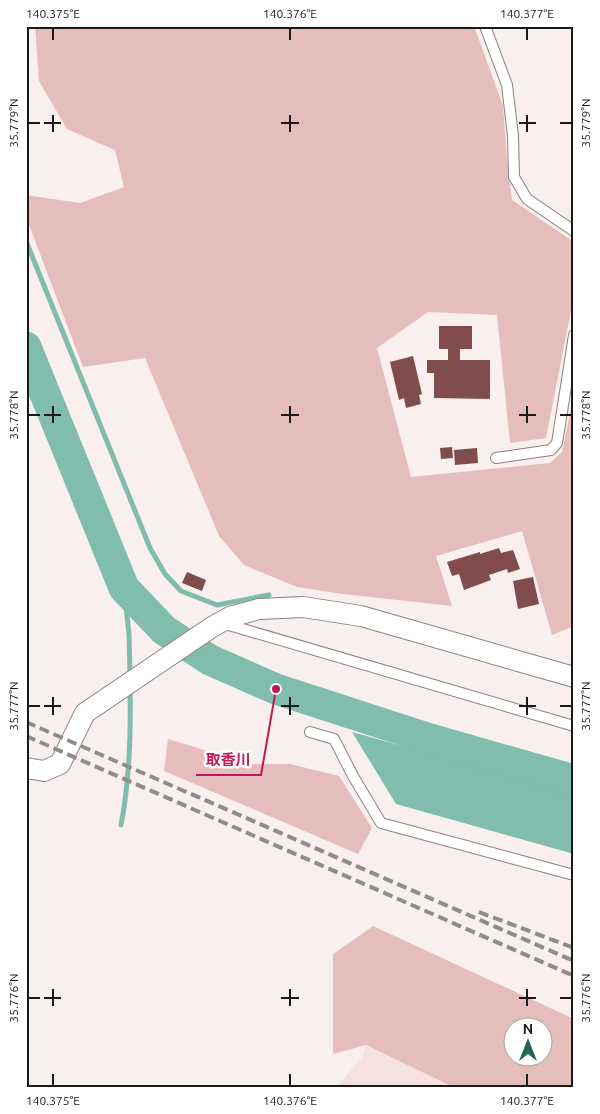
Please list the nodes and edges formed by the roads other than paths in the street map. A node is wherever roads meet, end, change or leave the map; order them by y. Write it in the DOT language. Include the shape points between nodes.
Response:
graph roads {
  1 [pos="485,26"];
  2 [pos="574,230"];
  3 [pos="574,335"];
  4 [pos="570,376"];
  5 [pos="496,458"];
  6 [pos="216,625"];
  7 [pos="574,677"];
  8 [pos="574,726"];
  9 [pos="310,732"];
  10 [pos="26,768"];
  11 [pos="574,875"];
  1 -- 2 [label="lane" via="507,86 514,136 514,177 527,199"];
  3 -- 4 [label="lane"];
  4 -- 5 [label="lane" via="557,443 550,450"];
  6 -- 7 [label="street" via="230,617 259,609 303,607 361,616"];
  6 -- 8 [label="lane"];
  6 -- 10 [label="street" via="85,713 60,764 44,771"];
  9 -- 11 [label="lane" via="334,739 381,823"];
}
